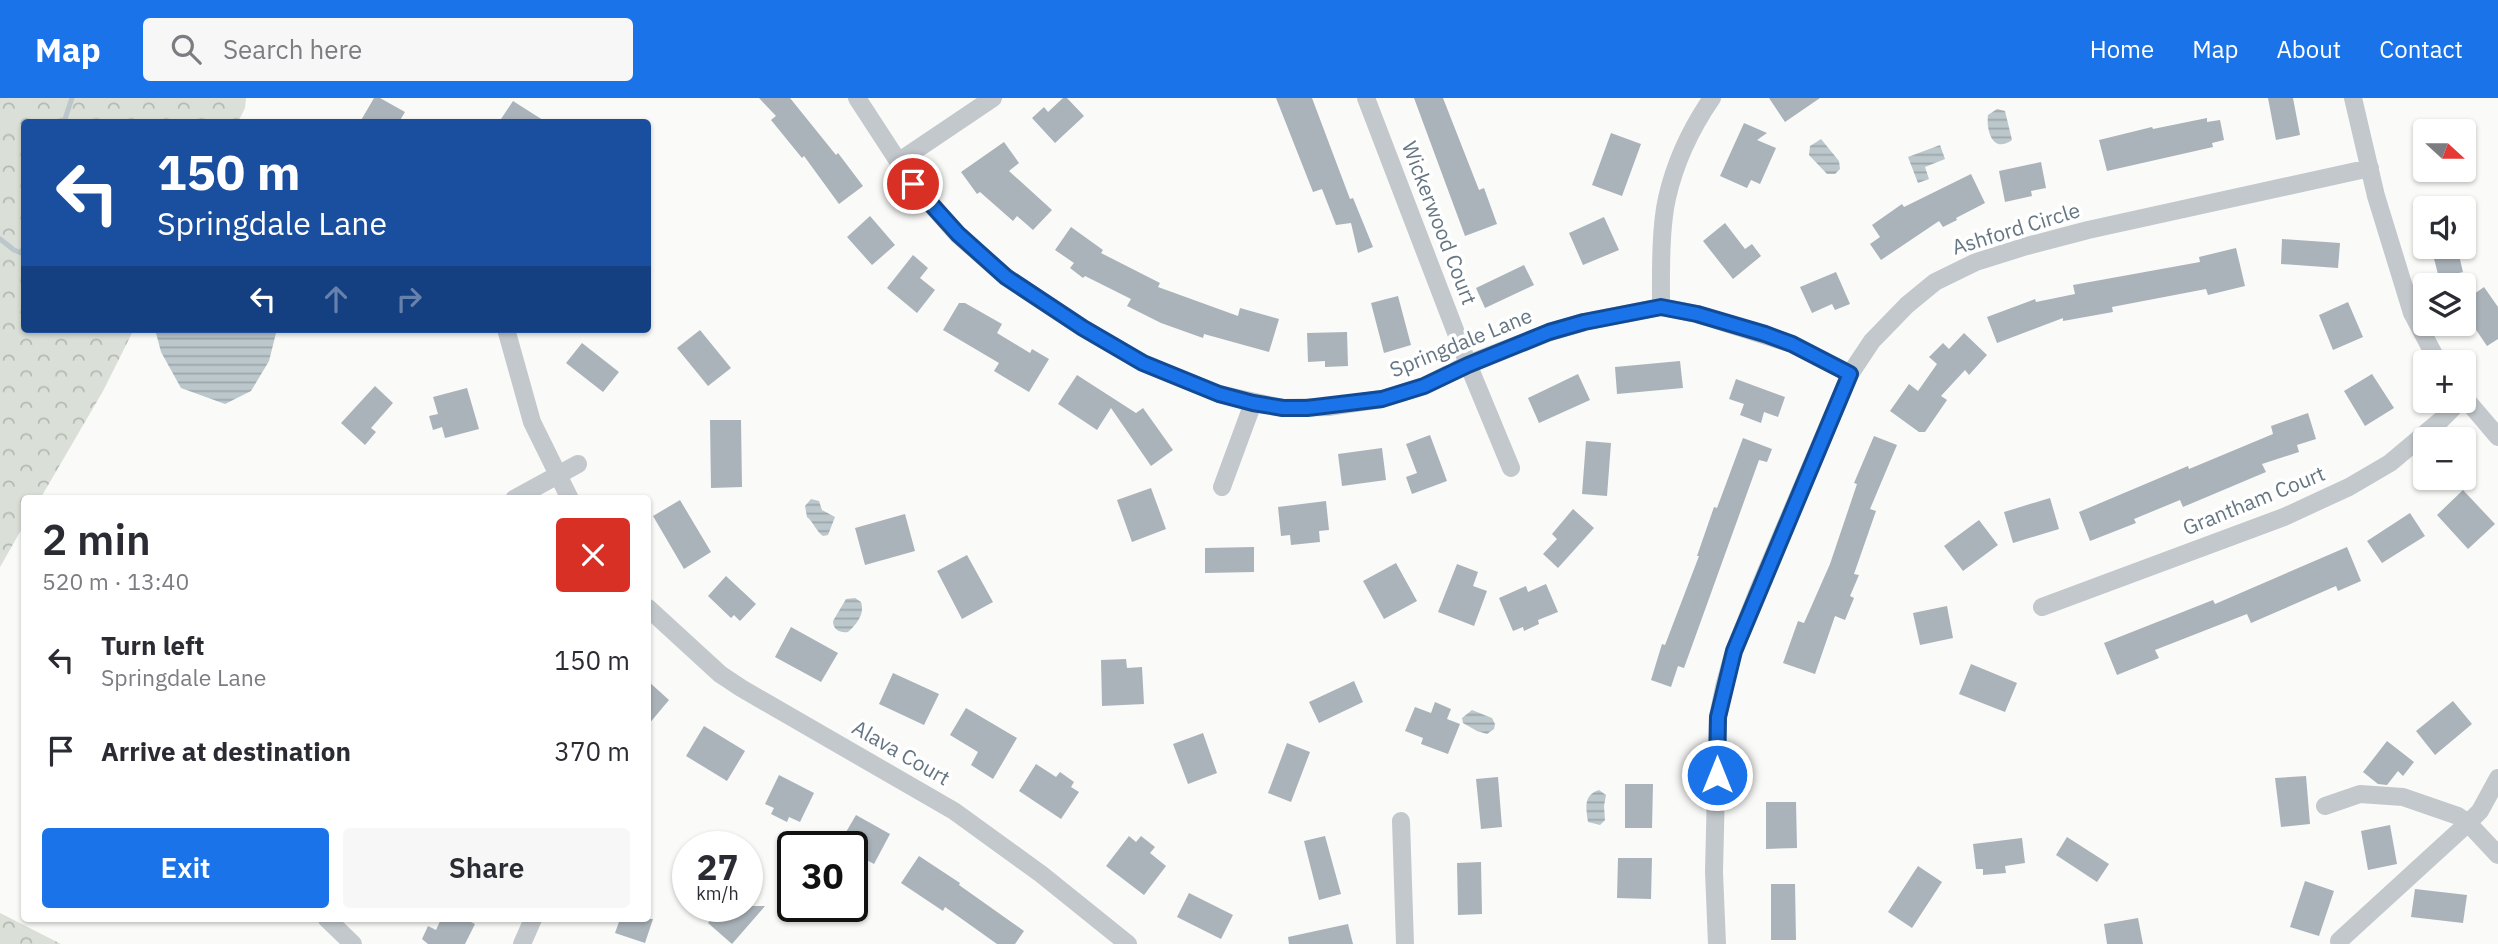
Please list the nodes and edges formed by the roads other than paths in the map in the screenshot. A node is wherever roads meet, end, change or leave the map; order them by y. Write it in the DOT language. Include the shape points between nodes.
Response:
graph roads {
  1 [pos="857,98"];
  2 [pos="993,98"];
  3 [pos="1366,98"];
  4 [pos="1712,98"];
  5 [pos="2353,98"];
  6 [pos="898,162"];
  7 [pos="2370,168"];
  8 [pos="1661,307"];
  9 [pos="507,333"];
  10 [pos="2432,350"];
  11 [pos="1468,365"];
  12 [pos="1850,374"];
  13 [pos="1253,403"];
  14 [pos="2476,411"];
  15 [pos="2448,413"];
  16 [pos="2498,437"];
  17 [pos="578,464"];
  18 [pos="1511,468"];
  19 [pos="558,476"];
  20 [pos="1222,487"];
  21 [pos="522,495"];
  22 [pos="568,495"];
  23 [pos="2042,607"];
  24 [pos="651,610"];
  25 [pos="2498,778"];
  26 [pos="2325,806"];
  27 [pos="1401,821"];
  28 [pos="2468,823"];
  29 [pos="2498,855"];
  30 [pos="330,922"];
  31 [pos="532,922"];
  32 [pos="2339,941"];
  33 [pos="353,944"];
  34 [pos="522,944"];
  35 [pos="1128,944"];
  36 [pos="1405,944"];
  37 [pos="1717,944"];
  1 -- 6 [label="street, Springdale Lane"];
  2 -- 6 [label="street"];
  3 -- 11 [label="street, Wickerwood Court"];
  4 -- 8 [label="street" via="1690,136 1667,198"];
  5 -- 7 [label="street"];
  6 -- 13 [label="street, Springdale Lane" via="958,234 1006,277 1143,363"];
  7 -- 10 [label="street" via="2412,313"];
  7 -- 12 [label="street, Ashford Circle" via="2077,233 1976,262 1935,282 1907,305 1872,341"];
  8 -- 11 [label="street, Springdale Lane" via="1549,332"];
  8 -- 12 [label="street, Springdale Lane" via="1765,334"];
  9 -- 19 [label="street" via="532,422"];
  11 -- 13 [label="street, Springdale Lane" via="1382,399 1307,408"];
  11 -- 18 [label="street, Wickerwood Court"];
  12 -- 37 [label="street, Ashford Circle" via="1760,586 1724,687 1717,748"];
  13 -- 20 [label="street"];
  14 -- 16 [label="street"];
  15 -- 23 [label="street, Grantham Court" via="2390,463 2349,487 2284,517"];
  17 -- 19 [label="street"];
  19 -- 21 [label="street"];
  19 -- 22 [label="street"];
  24 -- 35 [label="street, Alava Court" via="720,674 954,811"];
  25 -- 28 [label="street"];
  26 -- 28 [label="street" via="2360,794 2403,797"];
  27 -- 36 [label="street"];
  28 -- 29 [label="street"];
  28 -- 32 [label="street"];
  30 -- 33 [label="street"];
  31 -- 34 [label="street"];
}
